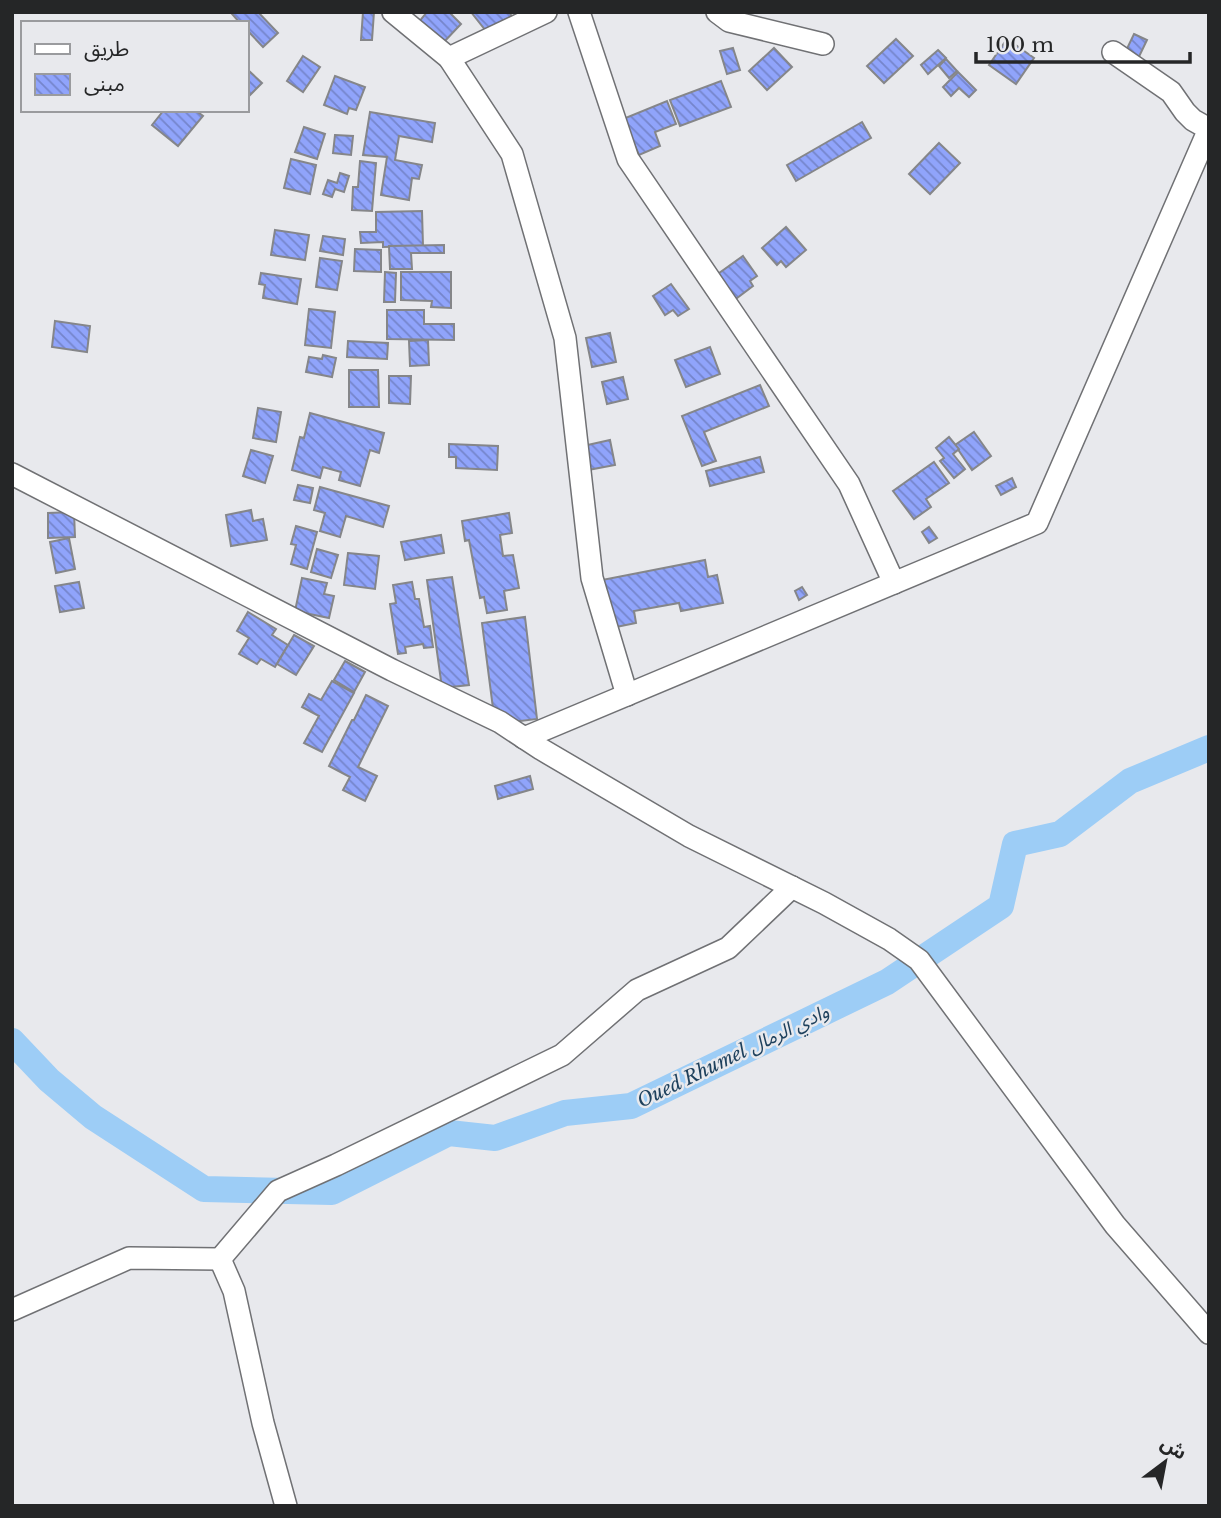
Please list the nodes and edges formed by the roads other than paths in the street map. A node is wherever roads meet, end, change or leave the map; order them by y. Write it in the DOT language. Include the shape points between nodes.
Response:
graph roads {
  1 [pos="393,12"];
  2 [pos="546,12"];
  3 [pos="579,12"];
  4 [pos="717,12"];
  5 [pos="823,44"];
  6 [pos="1113,52"];
  7 [pos="449,58"];
  8 [pos="12,474"];
  9 [pos="894,583"];
  10 [pos="627,695"];
  11 [pos="524,738"];
  12 [pos="792,887"];
  13 [pos="220,1259"];
  14 [pos="12,1310"];
  15 [pos="1209,1333"];
  16 [pos="286,1506"];
  1 -- 7 [label="street"];
  2 -- 7 [label="street"];
  3 -- 9 [label="street" via="628,159 849,484"];
  4 -- 5 [label="street" via="730,20"];
  6 -- 9 [label="street" via="1171,92 1193,120 1209,129 1037,523"];
  7 -- 10 [label="street" via="512,154 565,338 592,578"];
  8 -- 11 [label="street"];
  9 -- 10 [label="street"];
  10 -- 11 [label="street"];
  11 -- 12 [label="street" via="689,836"];
  12 -- 13 [label="street" via="728,948 637,990 562,1055 278,1191"];
  12 -- 15 [label="street" via="889,939 915,959 1115,1225"];
  13 -- 14 [label="street" via="129,1258"];
  13 -- 16 [label="street" via="234,1291 262,1423"];
}
